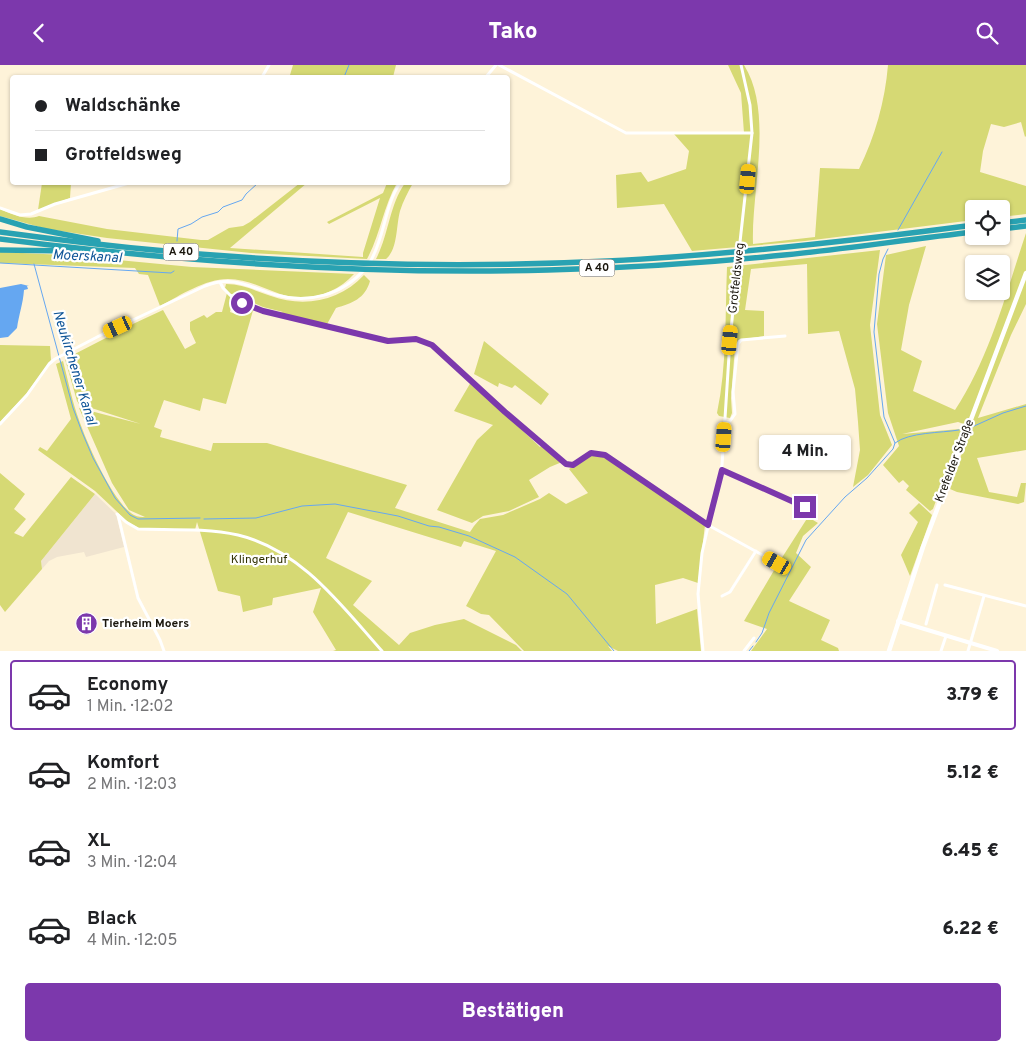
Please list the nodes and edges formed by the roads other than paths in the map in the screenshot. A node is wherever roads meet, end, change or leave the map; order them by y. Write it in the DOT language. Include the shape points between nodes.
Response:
graph roads {
  1 [pos="497,65"];
  2 [pos="740,65"];
  3 [pos="488,75"];
  4 [pos="752,133"];
  5 [pos="123,185"];
  6 [pos="399,185"];
  7 [pos="0,208"];
  8 [pos="0,219"];
  9 [pos="1026,220"];
  10 [pos="1010,222"];
  11 [pos="0,223"];
  12 [pos="965,226"];
  13 [pos="1026,226"];
  14 [pos="28,227"];
  15 [pos="1010,228"];
  16 [pos="0,232"];
  17 [pos="965,233"];
  18 [pos="0,239"];
  19 [pos="117,246"];
  20 [pos="0,249"];
  21 [pos="95,251"];
  22 [pos="1026,273"];
  23 [pos="220,282"];
  24 [pos="785,336"];
  25 [pos="725,423"];
  26 [pos="0,424"];
  27 [pos="722,470"];
  28 [pos="805,507"];
  29 [pos="708,525"];
  30 [pos="756,551"];
  31 [pos="777,563"];
  32 [pos="937,585"];
  33 [pos="945,585"];
  34 [pos="722,596"];
  35 [pos="984,596"];
  36 [pos="1026,606"];
  37 [pos="898,621"];
  38 [pos="926,624"];
  39 [pos="946,636"];
  40 [pos="754,638"];
  41 [pos="970,643"];
  42 [pos="164,651"];
  43 [pos="382,651"];
  44 [pos="703,651"];
  45 [pos="744,651"];
  46 [pos="889,651"];
  47 [pos="941,651"];
  48 [pos="968,651"];
  49 [pos="997,651"];
  1 -- 3 [label="street"];
  1 -- 4 [label="street" via="626,133"];
  2 -- 4 [label="street, Grotfeldsweg" via="750,105"];
  4 -- 25 [label="street, Grotfeldsweg"];
  5 -- 7 [label="street" via="55,204 31,215"];
  6 -- 23 [label="street" via="375,253 355,279 341,289 305,299 289,298 240,282"];
  8 -- 14 [label="highway"];
  9 -- 10 [label="highway"];
  11 -- 14 [label="highway"];
  12 -- 19 [label="highway, A 40" via="708,255 520,264 319,262"];
  13 -- 15 [label="highway"];
  14 -- 19 [label="highway"];
  16 -- 19 [label="highway, A 40"];
  17 -- 21 [label="highway, A 40" via="782,255 549,270 402,271 290,267"];
  18 -- 21 [label="highway, A 40"];
  20 -- 21 [label="highway"];
  22 -- 37 [label="main road, Krefelder Straße"];
  23 -- 26 [label="street" via="192,292 55,359"];
  23 -- 29 [label="street" via="234,298 263,311 388,341 416,339 432,345 566,464 573,465 591,453 605,455"];
  24 -- 25 [label="street, Grotfeldsweg" via="741,340 738,344 733,392 735,413"];
  25 -- 27 [label="street, Grotfeldsweg"];
  27 -- 28 [label="street"];
  27 -- 29 [label="street, Grotfeldsweg"];
  29 -- 30 [label="street"];
  29 -- 44 [label="street, Grotfeldsweg" via="698,594"];
  30 -- 31 [label="street"];
  30 -- 34 [label="street" via="730,592"];
  32 -- 38 [label="street"];
  33 -- 35 [label="street"];
  35 -- 36 [label="street"];
  35 -- 41 [label="street"];
  37 -- 39 [label="street"];
  37 -- 46 [label="main road, Krefelder Straße"];
  39 -- 41 [label="street"];
  39 -- 47 [label="street"];
  40 -- 45 [label="street"];
  41 -- 48 [label="street"];
  41 -- 49 [label="street"];
  42 -- 43 [label="street" via="138,598 117,514 138,529 227,533 273,547 309,573"];
}
